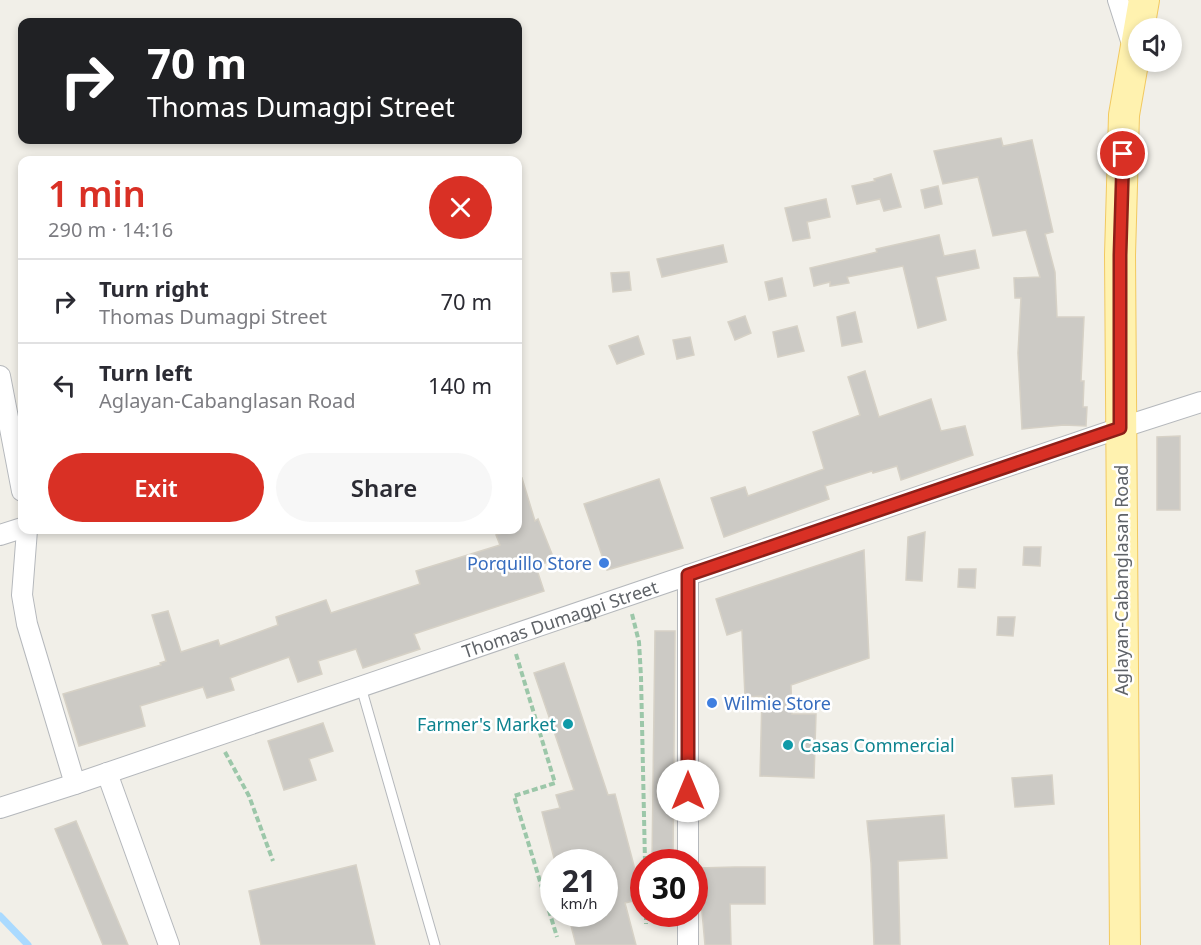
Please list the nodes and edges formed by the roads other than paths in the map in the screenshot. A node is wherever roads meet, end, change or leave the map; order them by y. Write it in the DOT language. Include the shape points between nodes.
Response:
graph roads {
  1 [pos="1118,0"];
  2 [pos="1144,0"];
  3 [pos="1140,18"];
  4 [pos="1128,31"];
  5 [pos="1131,72"];
  6 [pos="0,375"];
  7 [pos="1201,402"];
  8 [pos="1120,428"];
  9 [pos="18,452"];
  10 [pos="18,529"];
  11 [pos="27,534"];
  12 [pos="0,535"];
  13 [pos="688,575"];
  14 [pos="361,687"];
  15 [pos="107,773"];
  16 [pos="75,784"];
  17 [pos="0,808"];
  18 [pos="688,849"];
  19 [pos="688,927"];
  20 [pos="169,945"];
  21 [pos="435,945"];
  22 [pos="688,945"];
  23 [pos="1125,945"];
  1 -- 4 [label="street"];
  2 -- 3 [label="main road, Aglayan-Cabanglasan Road"];
  5 -- 8 [label="main road, Aglayan-Cabanglasan Road" via="1122,174"];
  6 -- 9 [label="street"];
  7 -- 8 [label="street, Thomas Dumagpi Street"];
  8 -- 13 [label="street, Thomas Dumagpi Street"];
  8 -- 23 [label="main road, Aglayan-Cabanglasan Road"];
  10 -- 12 [label="street"];
  11 -- 16 [label="street" via="22,595 27,624"];
  13 -- 14 [label="street, Thomas Dumagpi Street"];
  13 -- 18 [label="street"];
  14 -- 15 [label="street, Thomas Dumagpi Street"];
  14 -- 21 [label="lane"];
  15 -- 16 [label="street, Thomas Dumagpi Street"];
  15 -- 20 [label="street"];
  16 -- 17 [label="street, Thomas Dumagpi Street"];
  19 -- 22 [label="street"];
}
